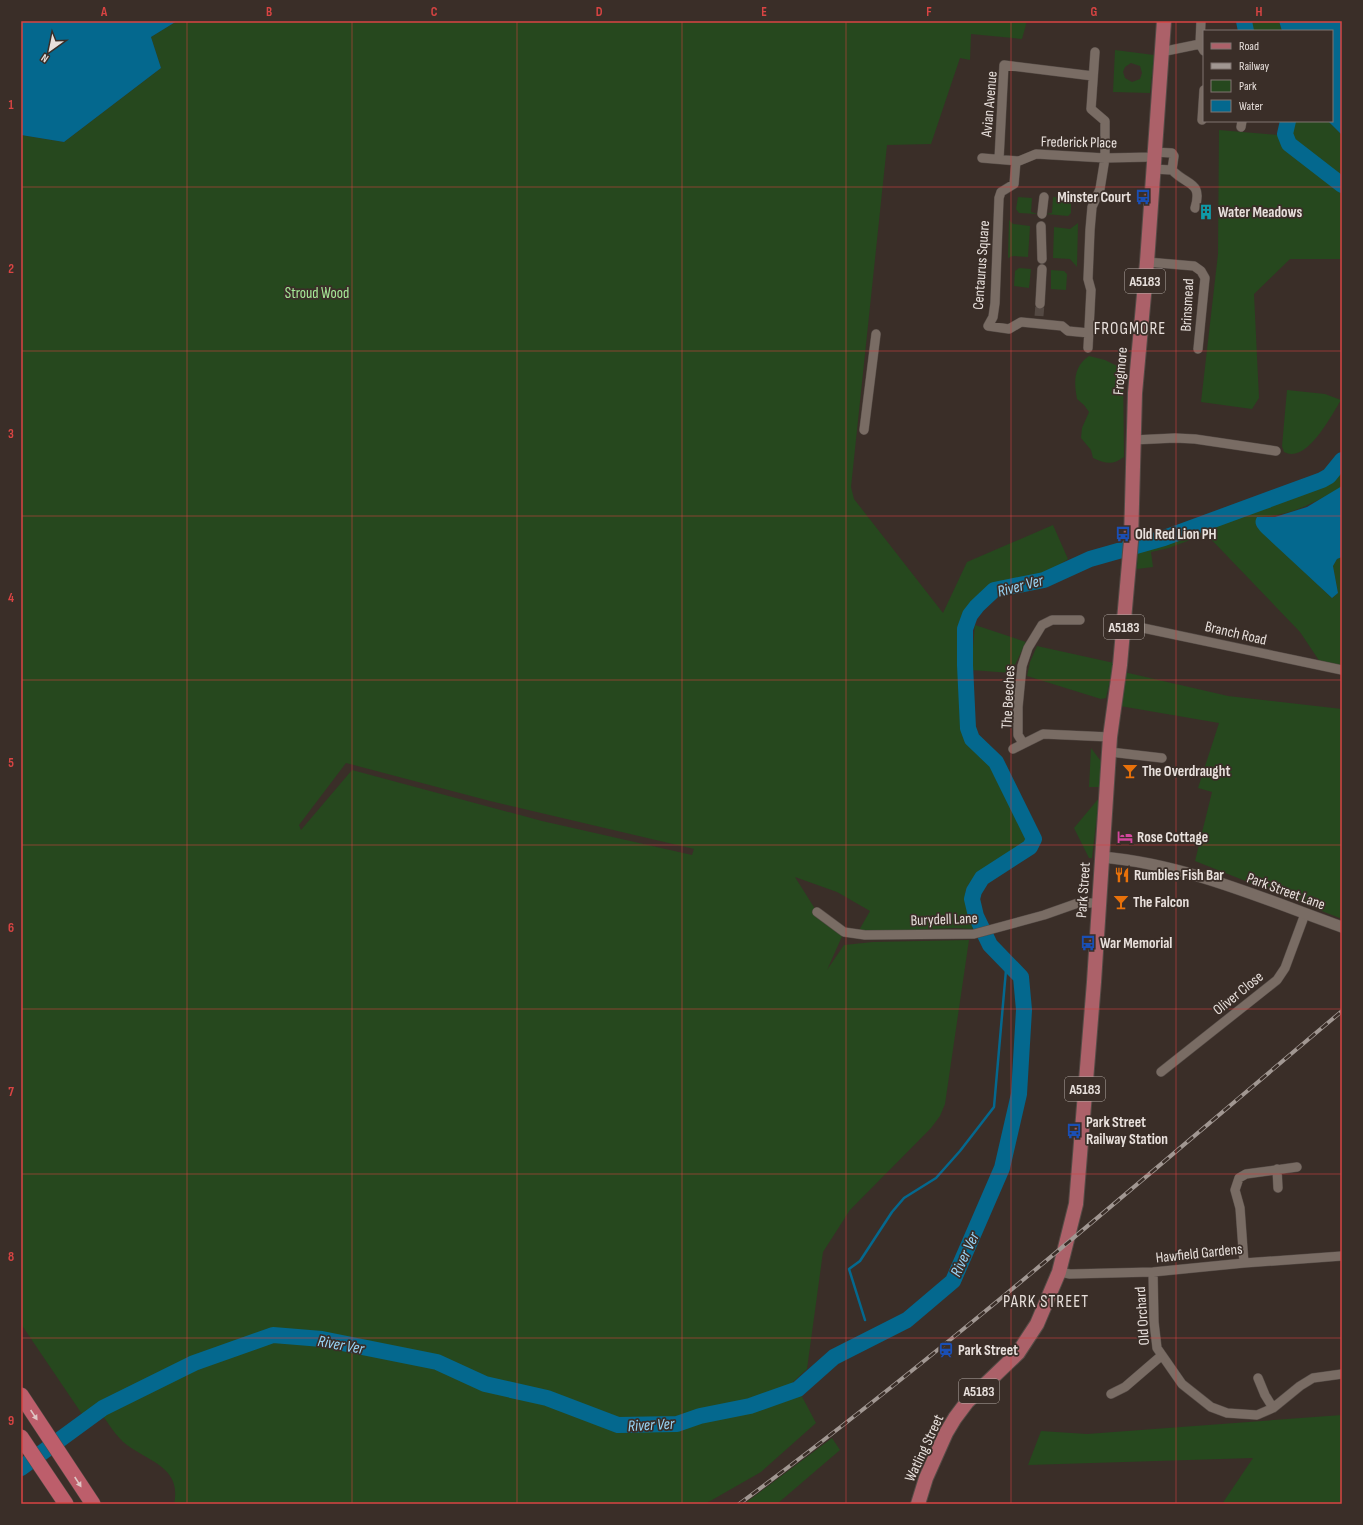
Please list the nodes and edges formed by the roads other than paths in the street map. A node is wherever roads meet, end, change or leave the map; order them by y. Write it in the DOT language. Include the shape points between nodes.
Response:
graph roads {
  1 [pos="1164,21"];
  2 [pos="1202,21"];
  3 [pos="1202,48"];
  4 [pos="1094,52"];
  5 [pos="1161,52"];
  6 [pos="1093,76"];
  7 [pos="1203,108"];
  8 [pos="1202,120"];
  9 [pos="982,158"];
  10 [pos="1105,158"];
  11 [pos="999,159"];
  12 [pos="1153,159"];
  13 [pos="1016,161"];
  14 [pos="1172,170"];
  15 [pos="1044,197"];
  16 [pos="1195,208"];
  17 [pos="1042,214"];
  18 [pos="1041,226"];
  19 [pos="1042,259"];
  20 [pos="1147,262"];
  21 [pos="1042,269"];
  22 [pos="1040,304"];
  23 [pos="876,334"];
  24 [pos="1088,334"];
  25 [pos="1088,348"];
  26 [pos="1198,349"];
  27 [pos="864,430"];
  28 [pos="1133,440"];
  29 [pos="1276,451"];
  30 [pos="1130,557"];
  31 [pos="1080,620"];
  32 [pos="1124,624"];
  33 [pos="1342,670"];
  34 [pos="1110,737"];
  35 [pos="1023,743"];
  36 [pos="1013,749"];
  37 [pos="1110,752"];
  38 [pos="1162,758"];
  39 [pos="1102,857"];
  40 [pos="1098,903"];
  41 [pos="817,912"];
  42 [pos="1305,914"];
  43 [pos="1342,927"];
  44 [pos="1161,1072"];
  45 [pos="1297,1168"];
  46 [pos="1277,1169"];
  47 [pos="1278,1188"];
  48 [pos="1342,1256"];
  49 [pos="1244,1263"];
  50 [pos="1059,1272"];
  51 [pos="1153,1272"];
  52 [pos="1161,1356"];
  53 [pos="1342,1374"];
  54 [pos="1258,1378"];
  55 [pos="1112,1394"];
  56 [pos="21,1395"];
  57 [pos="1273,1408"];
  58 [pos="25,1442"];
  59 [pos="66,1504"];
  60 [pos="93,1504"];
  61 [pos="918,1504"];
  1 -- 5 [label="main road, Frogmore / A5183"];
  2 -- 3 [label="street"];
  3 -- 5 [label="street"];
  4 -- 6 [label="street"];
  5 -- 12 [label="main road, Frogmore / A5183"];
  6 -- 10 [label="street" via="1091,109 1105,121"];
  6 -- 11 [label="street, Avian Avenue" via="1004,65"];
  7 -- 8 [label="street"];
  9 -- 11 [label="street, Frederick Place"];
  10 -- 12 [label="street, Frederick Place"];
  10 -- 13 [label="street, Frederick Place" via="1036,154"];
  10 -- 24 [label="street" via="1100,189 1092,207"];
  11 -- 13 [label="street, Frederick Place"];
  12 -- 14 [label="street"];
  12 -- 14 [label="street" via="1172,153"];
  12 -- 20 [label="main road, Frogmore / A5183"];
  13 -- 24 [label="street, Centaurus Square" via="1014,184 1001,192 999,198 995,303 988,326 1009,329 1021,322 1039,320 1062,326 1068,331"];
  14 -- 16 [label="street" via="1196,188 1198,193"];
  15 -- 17 [label="street"];
  18 -- 19 [label="street"];
  20 -- 26 [label="street, Brinsmead" via="1194,266 1201,271 1205,278"];
  20 -- 28 [label="main road, Frogmore / A5183"];
  21 -- 22 [label="street"];
  23 -- 27 [label="street"];
  24 -- 25 [label="street"];
  28 -- 29 [label="street" via="1195,439"];
  28 -- 30 [label="main road, Frogmore / A5183"];
  30 -- 32 [label="main road, Park Street / A5183"];
  31 -- 35 [label="street, The Beeches" via="1052,620 1042,625 1028,648 1022,666 1018,707 1018,735"];
  32 -- 33 [label="street, Branch Road"];
  32 -- 34 [label="main road, Park Street / A5183"];
  34 -- 35 [label="street" via="1043,734"];
  34 -- 37 [label="main road, Park Street / A5183"];
  35 -- 36 [label="street"];
  37 -- 38 [label="street"];
  37 -- 39 [label="main road, Park Street / A5183"];
  39 -- 40 [label="main road, Park Street / A5183"];
  39 -- 42 [label="street, Park Street Lane" via="1136,862 1209,880"];
  40 -- 41 [label="street, Burydell Lane" via="1078,904 974,934 865,935 844,932"];
  40 -- 50 [label="main road, Park Street / A5183" via="1076,1204"];
  42 -- 43 [label="street, Park Street Lane"];
  42 -- 44 [label="street, Oliver Close" via="1285,968 1276,980"];
  45 -- 46 [label="street"];
  46 -- 47 [label="street"];
  46 -- 49 [label="street" via="1246,1174 1236,1183"];
  48 -- 49 [label="street, Hawfield Gardens"];
  49 -- 51 [label="street, Hawfield Gardens"];
  50 -- 51 [label="street, Hawfield Gardens"];
  50 -- 61 [label="main road, Watling Street / A5183" via="1037,1324 1018,1353 968,1402 946,1433 926,1478"];
  51 -- 52 [label="street, Old Orchard" via="1154,1322 1157,1348"];
  52 -- 55 [label="street, Old Orchard" via="1125,1387"];
  52 -- 57 [label="street, Old Orchard" via="1182,1384 1211,1407 1227,1413 1256,1415"];
  53 -- 57 [label="street, Old Orchard" via="1313,1378"];
  54 -- 57 [label="street" via="1264,1395"];
  56 -- 60 [label="highway, one-way"];
  58 -- 59 [label="highway"];
}
